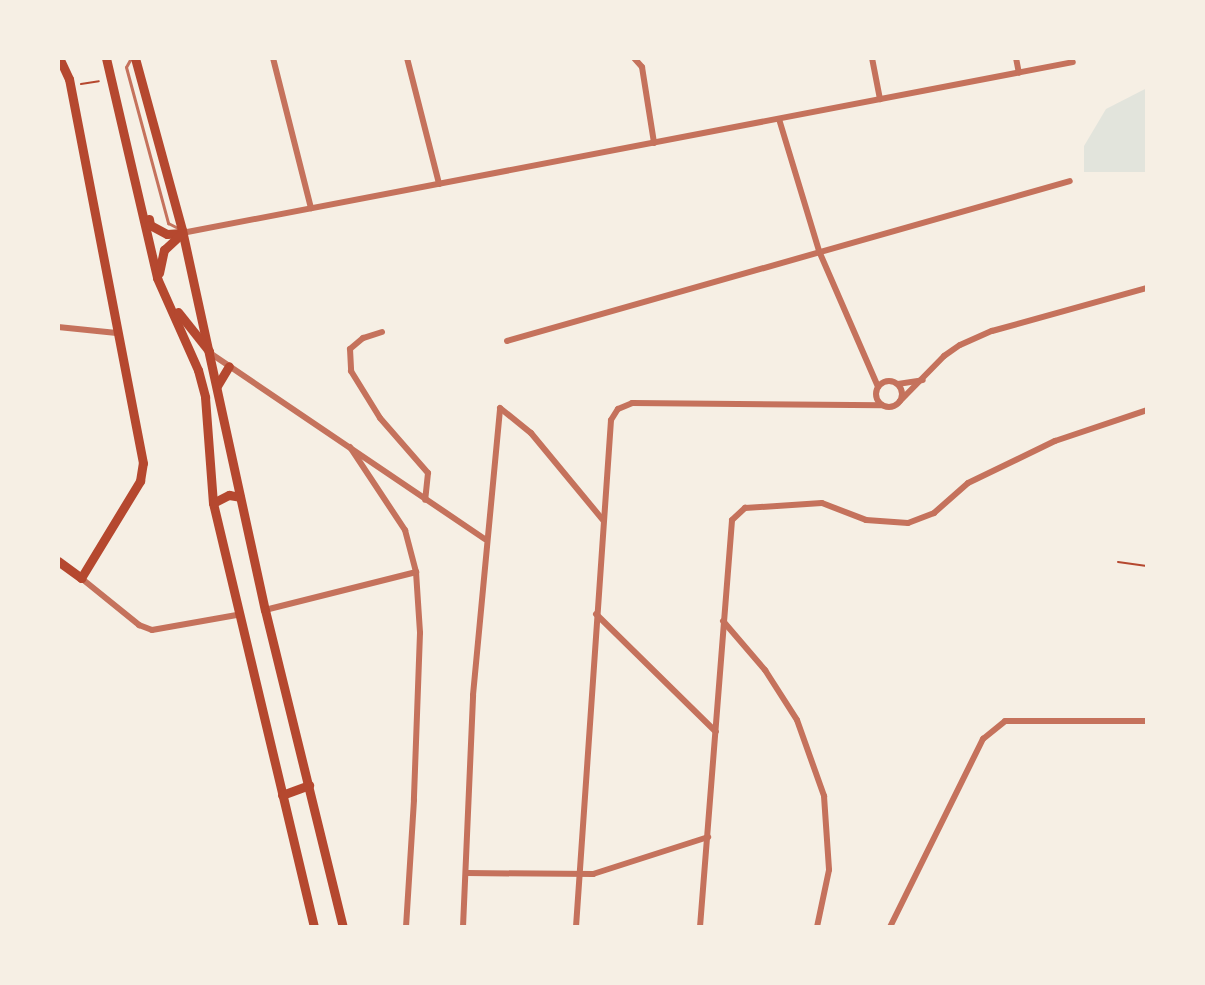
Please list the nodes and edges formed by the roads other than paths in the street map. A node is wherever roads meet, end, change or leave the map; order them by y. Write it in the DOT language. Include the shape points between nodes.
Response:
graph roads {
  1 [pos="59,58"];
  2 [pos="106,58"];
  3 [pos="133,58"];
  4 [pos="273,58"];
  5 [pos="407,58"];
  6 [pos="634,58"];
  7 [pos="872,58"];
  8 [pos="1016,58"];
  9 [pos="1073,62"];
  10 [pos="61,69"];
  11 [pos="1019,73"];
  12 [pos="880,99"];
  13 [pos="779,119"];
  14 [pos="654,143"];
  15 [pos="137,178"];
  16 [pos="1070,181"];
  17 [pos="439,184"];
  18 [pos="311,208"];
  19 [pos="182,231"];
  20 [pos="819,251"];
  21 [pos="157,278"];
  22 [pos="1147,288"];
  23 [pos="169,300"];
  24 [pos="58,327"];
  25 [pos="382,332"];
  26 [pos="117,333"];
  27 [pos="507,341"];
  28 [pos="210,353"];
  29 [pos="229,366"];
  30 [pos="923,380"];
  31 [pos="898,384"];
  32 [pos="217,386"];
  33 [pos="878,387"];
  34 [pos="876,396"];
  35 [pos="900,401"];
  36 [pos="851,402"];
  37 [pos="882,405"];
  38 [pos="1147,410"];
  39 [pos="350,447"];
  40 [pos="240,497"];
  41 [pos="425,500"];
  42 [pos="213,503"];
  43 [pos="603,520"];
  44 [pos="485,539"];
  45 [pos="58,561"];
  46 [pos="416,572"];
  47 [pos="81,578"];
  48 [pos="265,610"];
  49 [pos="596,614"];
  50 [pos="237,615"];
  51 [pos="723,621"];
  52 [pos="1147,721"];
  53 [pos="716,732"];
  54 [pos="309,785"];
  55 [pos="282,795"];
  56 [pos="708,837"];
  57 [pos="467,873"];
  58 [pos="579,875"];
  59 [pos="314,927"];
  60 [pos="343,927"];
  61 [pos="406,927"];
  62 [pos="463,927"];
  63 [pos="576,927"];
  64 [pos="700,927"];
  65 [pos="817,927"];
  66 [pos="890,927"];
  1 -- 10 [label="main road"];
  2 -- 15 [label="main road"];
  3 -- 19 [label="main road"];
  4 -- 18 [label="street"];
  5 -- 17 [label="street"];
  6 -- 14 [label="street" via="642,67"];
  7 -- 12 [label="street"];
  8 -- 11 [label="street"];
  9 -- 11 [label="street"];
  10 -- 26 [label="main road" via="70,87"];
  11 -- 12 [label="street"];
  12 -- 13 [label="street"];
  13 -- 14 [label="street"];
  13 -- 20 [label="street"];
  14 -- 17 [label="street"];
  15 -- 19 [label="main road" via="150,225 167,234"];
  15 -- 21 [label="main road"];
  16 -- 20 [label="street"];
  17 -- 18 [label="street"];
  18 -- 19 [label="street"];
  19 -- 21 [label="main road" via="164,250"];
  19 -- 28 [label="main road"];
  20 -- 27 [label="street"];
  20 -- 33 [label="street"];
  21 -- 23 [label="main road"];
  22 -- 30 [label="street" via="992,331 944,356"];
  23 -- 28 [label="main road"];
  23 -- 42 [label="main road" via="205,397"];
  24 -- 26 [label="street"];
  25 -- 41 [label="street" via="350,349 351,371 380,418 428,473"];
  26 -- 47 [label="main road" via="139,442 140,481"];
  28 -- 29 [label="street"];
  28 -- 32 [label="main road"];
  29 -- 32 [label="main road"];
  29 -- 39 [label="street"];
  30 -- 31 [label="street"];
  30 -- 35 [label="street"];
  31 -- 33 [label="street" via="888,381"];
  31 -- 35 [label="street"];
  32 -- 40 [label="main road"];
  33 -- 34 [label="street"];
  34 -- 36 [label="street"];
  34 -- 37 [label="street"];
  35 -- 37 [label="street"];
  36 -- 37 [label="street"];
  36 -- 43 [label="street" via="632,403 618,409 611,420"];
  38 -- 51 [label="street" via="1055,441 968,483 934,513 908,523 866,520 822,503 745,508 732,520"];
  39 -- 41 [label="street"];
  39 -- 46 [label="street" via="405,530"];
  40 -- 42 [label="main road" via="229,495"];
  40 -- 48 [label="main road"];
  41 -- 44 [label="street"];
  42 -- 50 [label="main road"];
  43 -- 44 [label="street" via="531,433 500,408"];
  43 -- 49 [label="street"];
  44 -- 57 [label="street"];
  45 -- 47 [label="main road"];
  46 -- 48 [label="street"];
  46 -- 61 [label="street" via="420,633"];
  47 -- 50 [label="street" via="152,630"];
  48 -- 54 [label="main road"];
  49 -- 53 [label="street"];
  49 -- 58 [label="street"];
  50 -- 55 [label="main road"];
  51 -- 53 [label="street"];
  51 -- 65 [label="street" via="765,670 797,720 824,796 829,870"];
  52 -- 66 [label="street" via="1005,721 983,739"];
  53 -- 56 [label="street"];
  54 -- 55 [label="main road"];
  54 -- 60 [label="main road"];
  55 -- 59 [label="main road"];
  56 -- 58 [label="street"];
  56 -- 64 [label="street"];
  57 -- 58 [label="street"];
  57 -- 62 [label="street"];
  58 -- 63 [label="street"];
}
